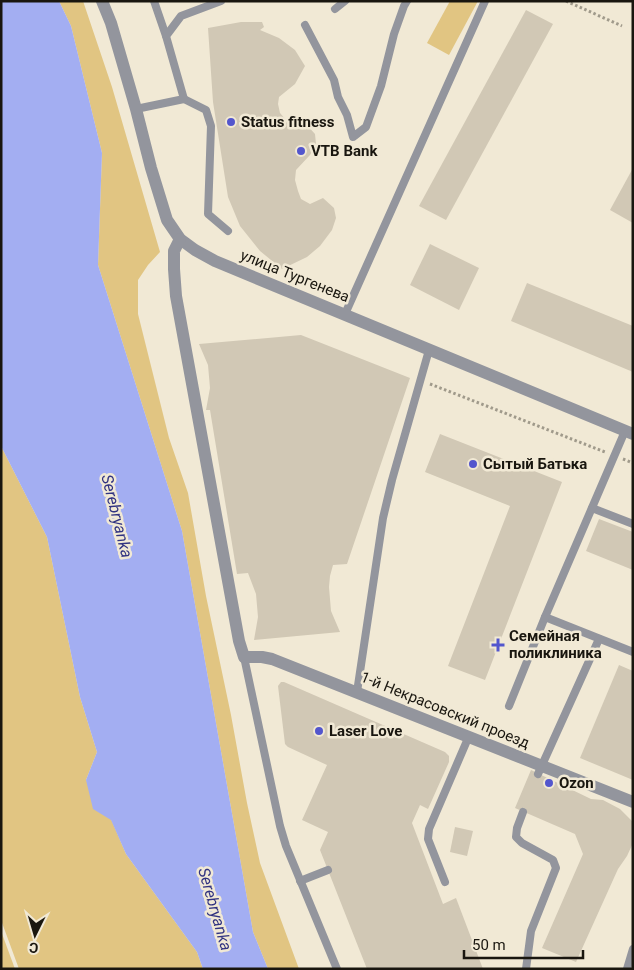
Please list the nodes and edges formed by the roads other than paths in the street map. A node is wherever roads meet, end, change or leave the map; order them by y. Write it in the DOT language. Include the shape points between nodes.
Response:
graph roads {
  1 [pos="102,1"];
  2 [pos="154,1"];
  3 [pos="221,1"];
  4 [pos="344,1"];
  5 [pos="407,1"];
  6 [pos="485,1"];
  7 [pos="335,9"];
  8 [pos="304,25"];
  9 [pos="166,36"];
  10 [pos="184,99"];
  11 [pos="136,109"];
  12 [pos="228,231"];
  13 [pos="180,239"];
  14 [pos="345,314"];
  15 [pos="429,350"];
  16 [pos="629,432"];
  17 [pos="592,508"];
  18 [pos="633,524"];
  19 [pos="545,617"];
  20 [pos="599,639"];
  21 [pos="633,652"];
  22 [pos="244,657"];
  23 [pos="357,692"];
  24 [pos="509,706"];
  25 [pos="469,736"];
  26 [pos="540,770"];
  27 [pos="633,802"];
  28 [pos="523,812"];
  29 [pos="328,870"];
  30 [pos="300,881"];
  31 [pos="445,882"];
  32 [pos="633,949"];
  33 [pos="336,969"];
  34 [pos="526,969"];
  35 [pos="627,969"];
  1 -- 11 [label="street, улица Тургенева"];
  2 -- 9 [label="lane"];
  3 -- 9 [label="lane" via="181,16"];
  4 -- 7 [label="lane"];
  5 -- 8 [label="lane" via="366,127 353,137 334,80"];
  6 -- 14 [label="lane"];
  9 -- 10 [label="lane"];
  10 -- 11 [label="lane"];
  10 -- 12 [label="lane" via="206,110 211,126 208,214"];
  11 -- 13 [label="street, улица Тургенева" via="167,220"];
  13 -- 14 [label="street, улица Тургенева" via="215,261"];
  13 -- 22 [label="street" via="174,251 176,296"];
  14 -- 15 [label="street, улица Тургенева"];
  15 -- 16 [label="street, улица Тургенева"];
  15 -- 23 [label="lane" via="383,518"];
  16 -- 17 [label="lane"];
  17 -- 18 [label="lane"];
  17 -- 19 [label="lane"];
  19 -- 20 [label="lane"];
  19 -- 24 [label="lane"];
  20 -- 21 [label="lane"];
  20 -- 26 [label="lane"];
  22 -- 23 [label="street, 1-й Некрасовский проезд" via="272,659"];
  22 -- 30 [label="lane" via="280,826"];
  23 -- 25 [label="street, 1-й Некрасовский проезд"];
  25 -- 26 [label="street, 1-й Некрасовский проезд"];
  25 -- 31 [label="lane" via="429,829 428,839"];
  26 -- 27 [label="street, 1-й Некрасовский проезд"];
  28 -- 34 [label="lane" via="516,837 553,860 556,868 531,932"];
  29 -- 30 [label="lane"];
  30 -- 33 [label="lane"];
  32 -- 35 [label="lane"];
}
